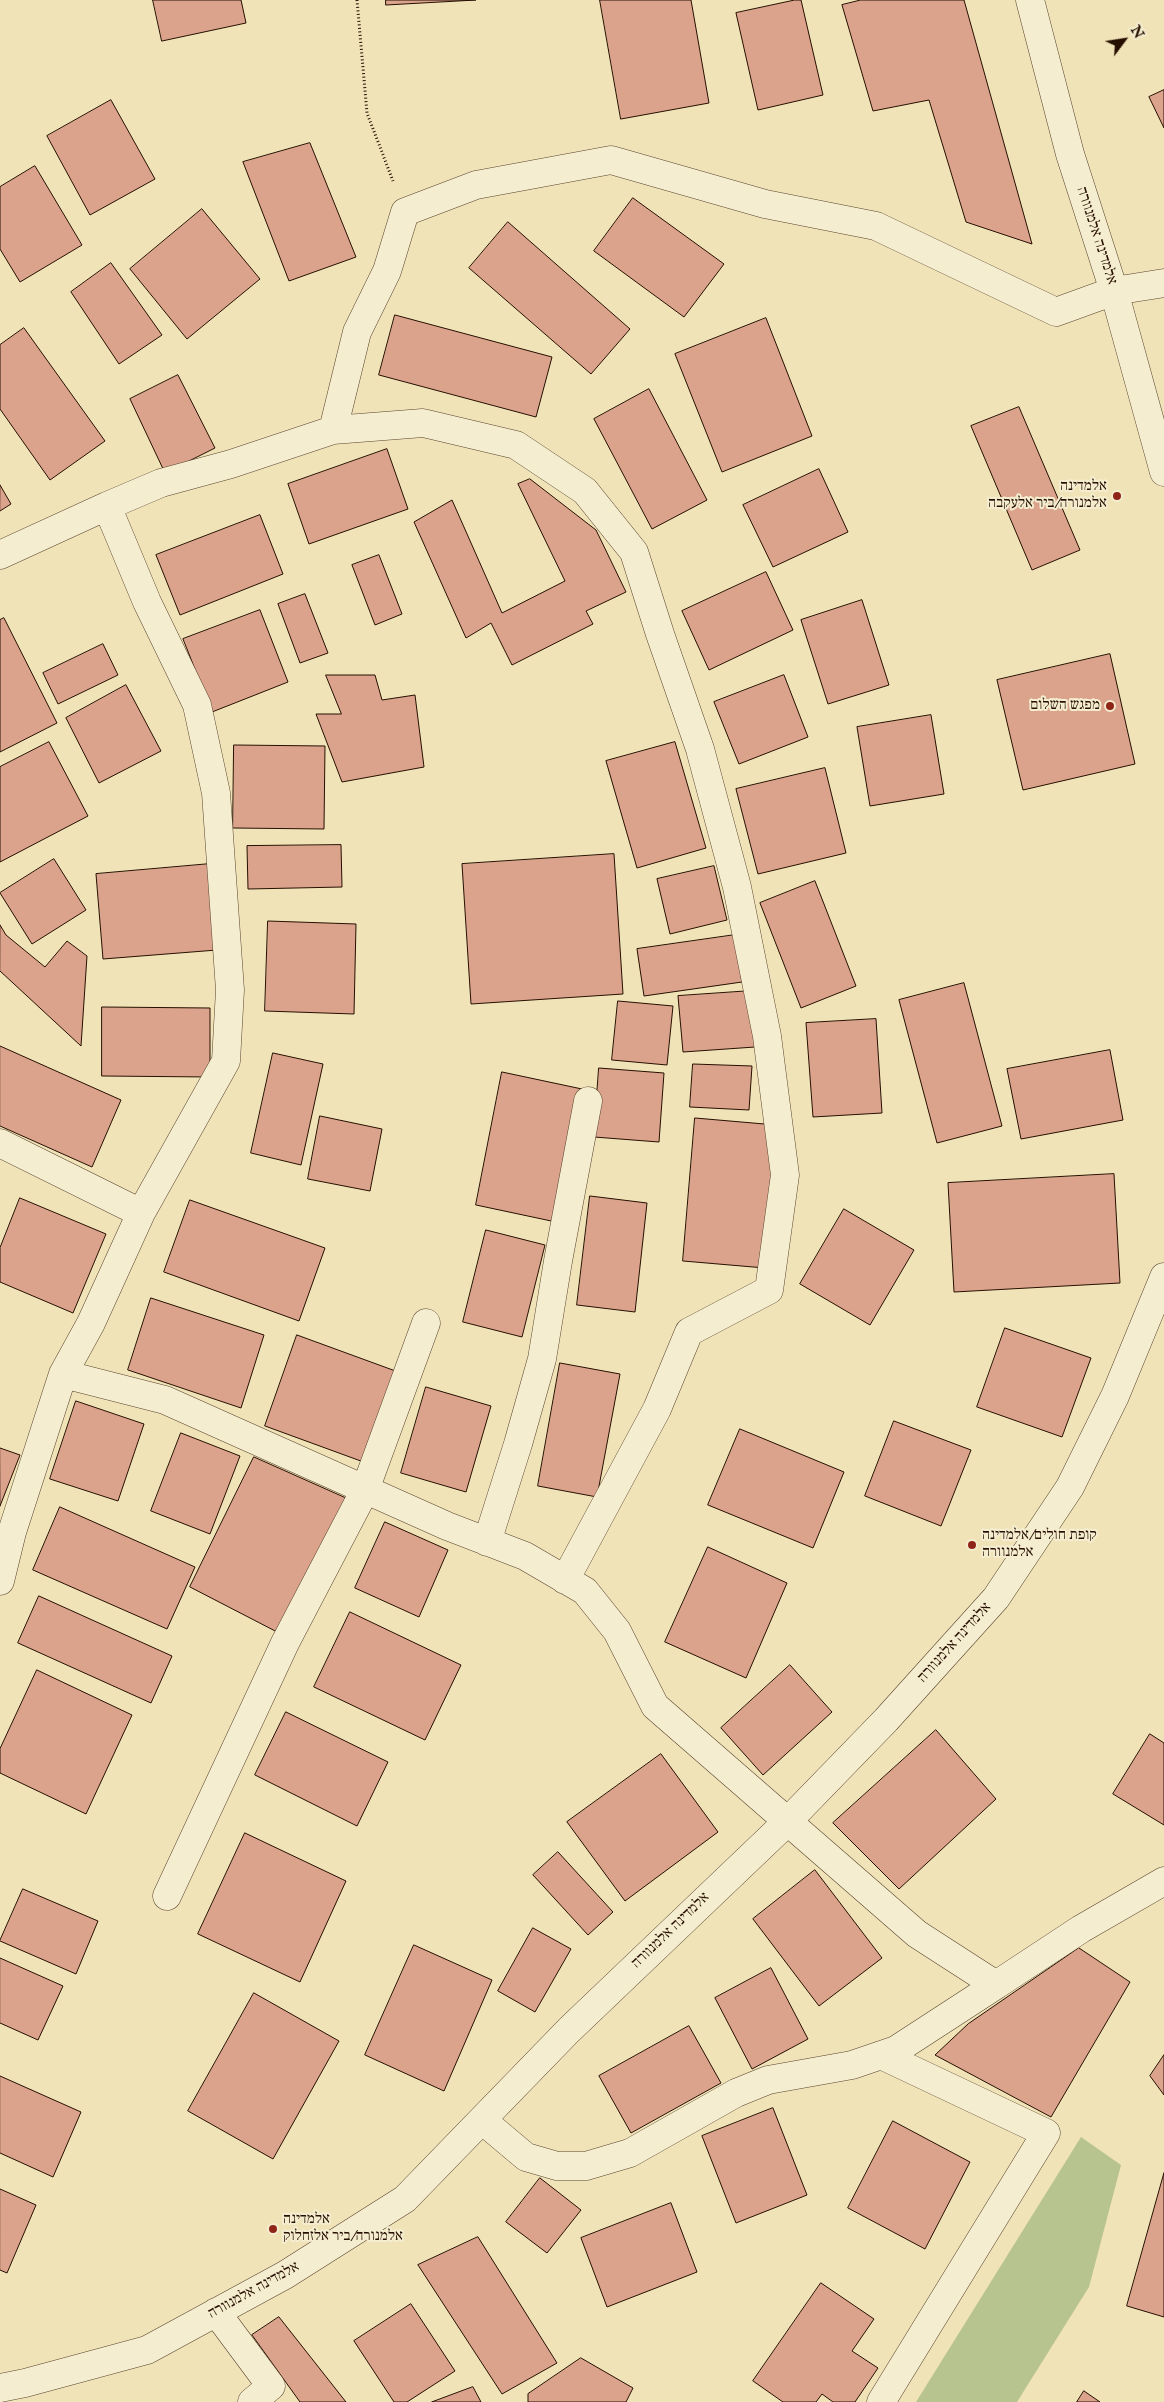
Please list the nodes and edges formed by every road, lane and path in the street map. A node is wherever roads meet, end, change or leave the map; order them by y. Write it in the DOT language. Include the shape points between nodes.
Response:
graph roads {
  1 [pos="357,0"];
  2 [pos="1030,0"];
  3 [pos="406,212"];
  4 [pos="1164,283"];
  5 [pos="1114,291"];
  6 [pos="333,430"];
  7 [pos="1164,472"];
  8 [pos="107,506"];
  9 [pos="0,555"];
  10 [pos="588,1101"];
  11 [pos="0,1143"];
  12 [pos="141,1213"];
  13 [pos="1164,1277"];
  14 [pos="426,1323"];
  15 [pos="63,1374"];
  16 [pos="364,1490"];
  17 [pos="487,1542"];
  18 [pos="565,1580"];
  19 [pos="0,1582"];
  20 [pos="787,1822"];
  21 [pos="1164,1881"];
  22 [pos="167,1896"];
  23 [pos="996,1985"];
  24 [pos="881,2055"];
  25 [pos="482,2120"];
  26 [pos="216,2312"];
  27 [pos="0,2388"];
  28 [pos="252,2402"];
  29 [pos="881,2402"];
  1 -- 3 [label="path" via="367,113"];
  2 -- 5 [label="street, אלמדינה אלמנוורה" via="1070,154"];
  3 -- 5 [label="street" via="476,185 610,160 765,204 876,226 1056,312"];
  3 -- 6 [label="street" via="386,271 357,332"];
  4 -- 5 [label="street"];
  5 -- 7 [label="street, אלמדינה אלמנוורה"];
  6 -- 8 [label="street" via="161,483"];
  6 -- 18 [label="street" via="423,424 516,445 584,491 634,552 700,749 739,896 767,1036 785,1176 769,1290 689,1332 656,1409"];
  8 -- 9 [label="street"];
  8 -- 12 [label="street" via="147,602 197,705 216,793 230,990 226,1061"];
  10 -- 17 [label="street" via="542,1359"];
  11 -- 12 [label="street"];
  12 -- 15 [label="street" via="91,1323"];
  13 -- 20 [label="street, אלמדינה אלמנוורה" via="1115,1396 1070,1487 996,1598 886,1720"];
  14 -- 16 [label="street"];
  15 -- 16 [label="street" via="165,1400"];
  15 -- 19 [label="street" via="12,1532"];
  16 -- 17 [label="street"];
  16 -- 22 [label="street" via="285,1642"];
  17 -- 18 [label="street" via="525,1556"];
  18 -- 20 [label="street" via="585,1592 617,1631 655,1706"];
  20 -- 23 [label="street" via="918,1934"];
  20 -- 25 [label="street, אלמדינה אלמנוורה" via="569,2030"];
  21 -- 23 [label="street" via="1081,1929"];
  23 -- 24 [label="street" via="896,2050"];
  24 -- 25 [label="street" via="852,2064 768,2080 736,2093 630,2153 586,2166 557,2166 526,2157"];
  24 -- 29 [label="street" via="1046,2133"];
  25 -- 26 [label="street, אלמדינה אלמנוורה" via="405,2199 285,2275"];
  26 -- 27 [label="street, אלמדינה אלמנוורה" via="147,2350"];
  26 -- 28 [label="street" via="272,2386"];
}
